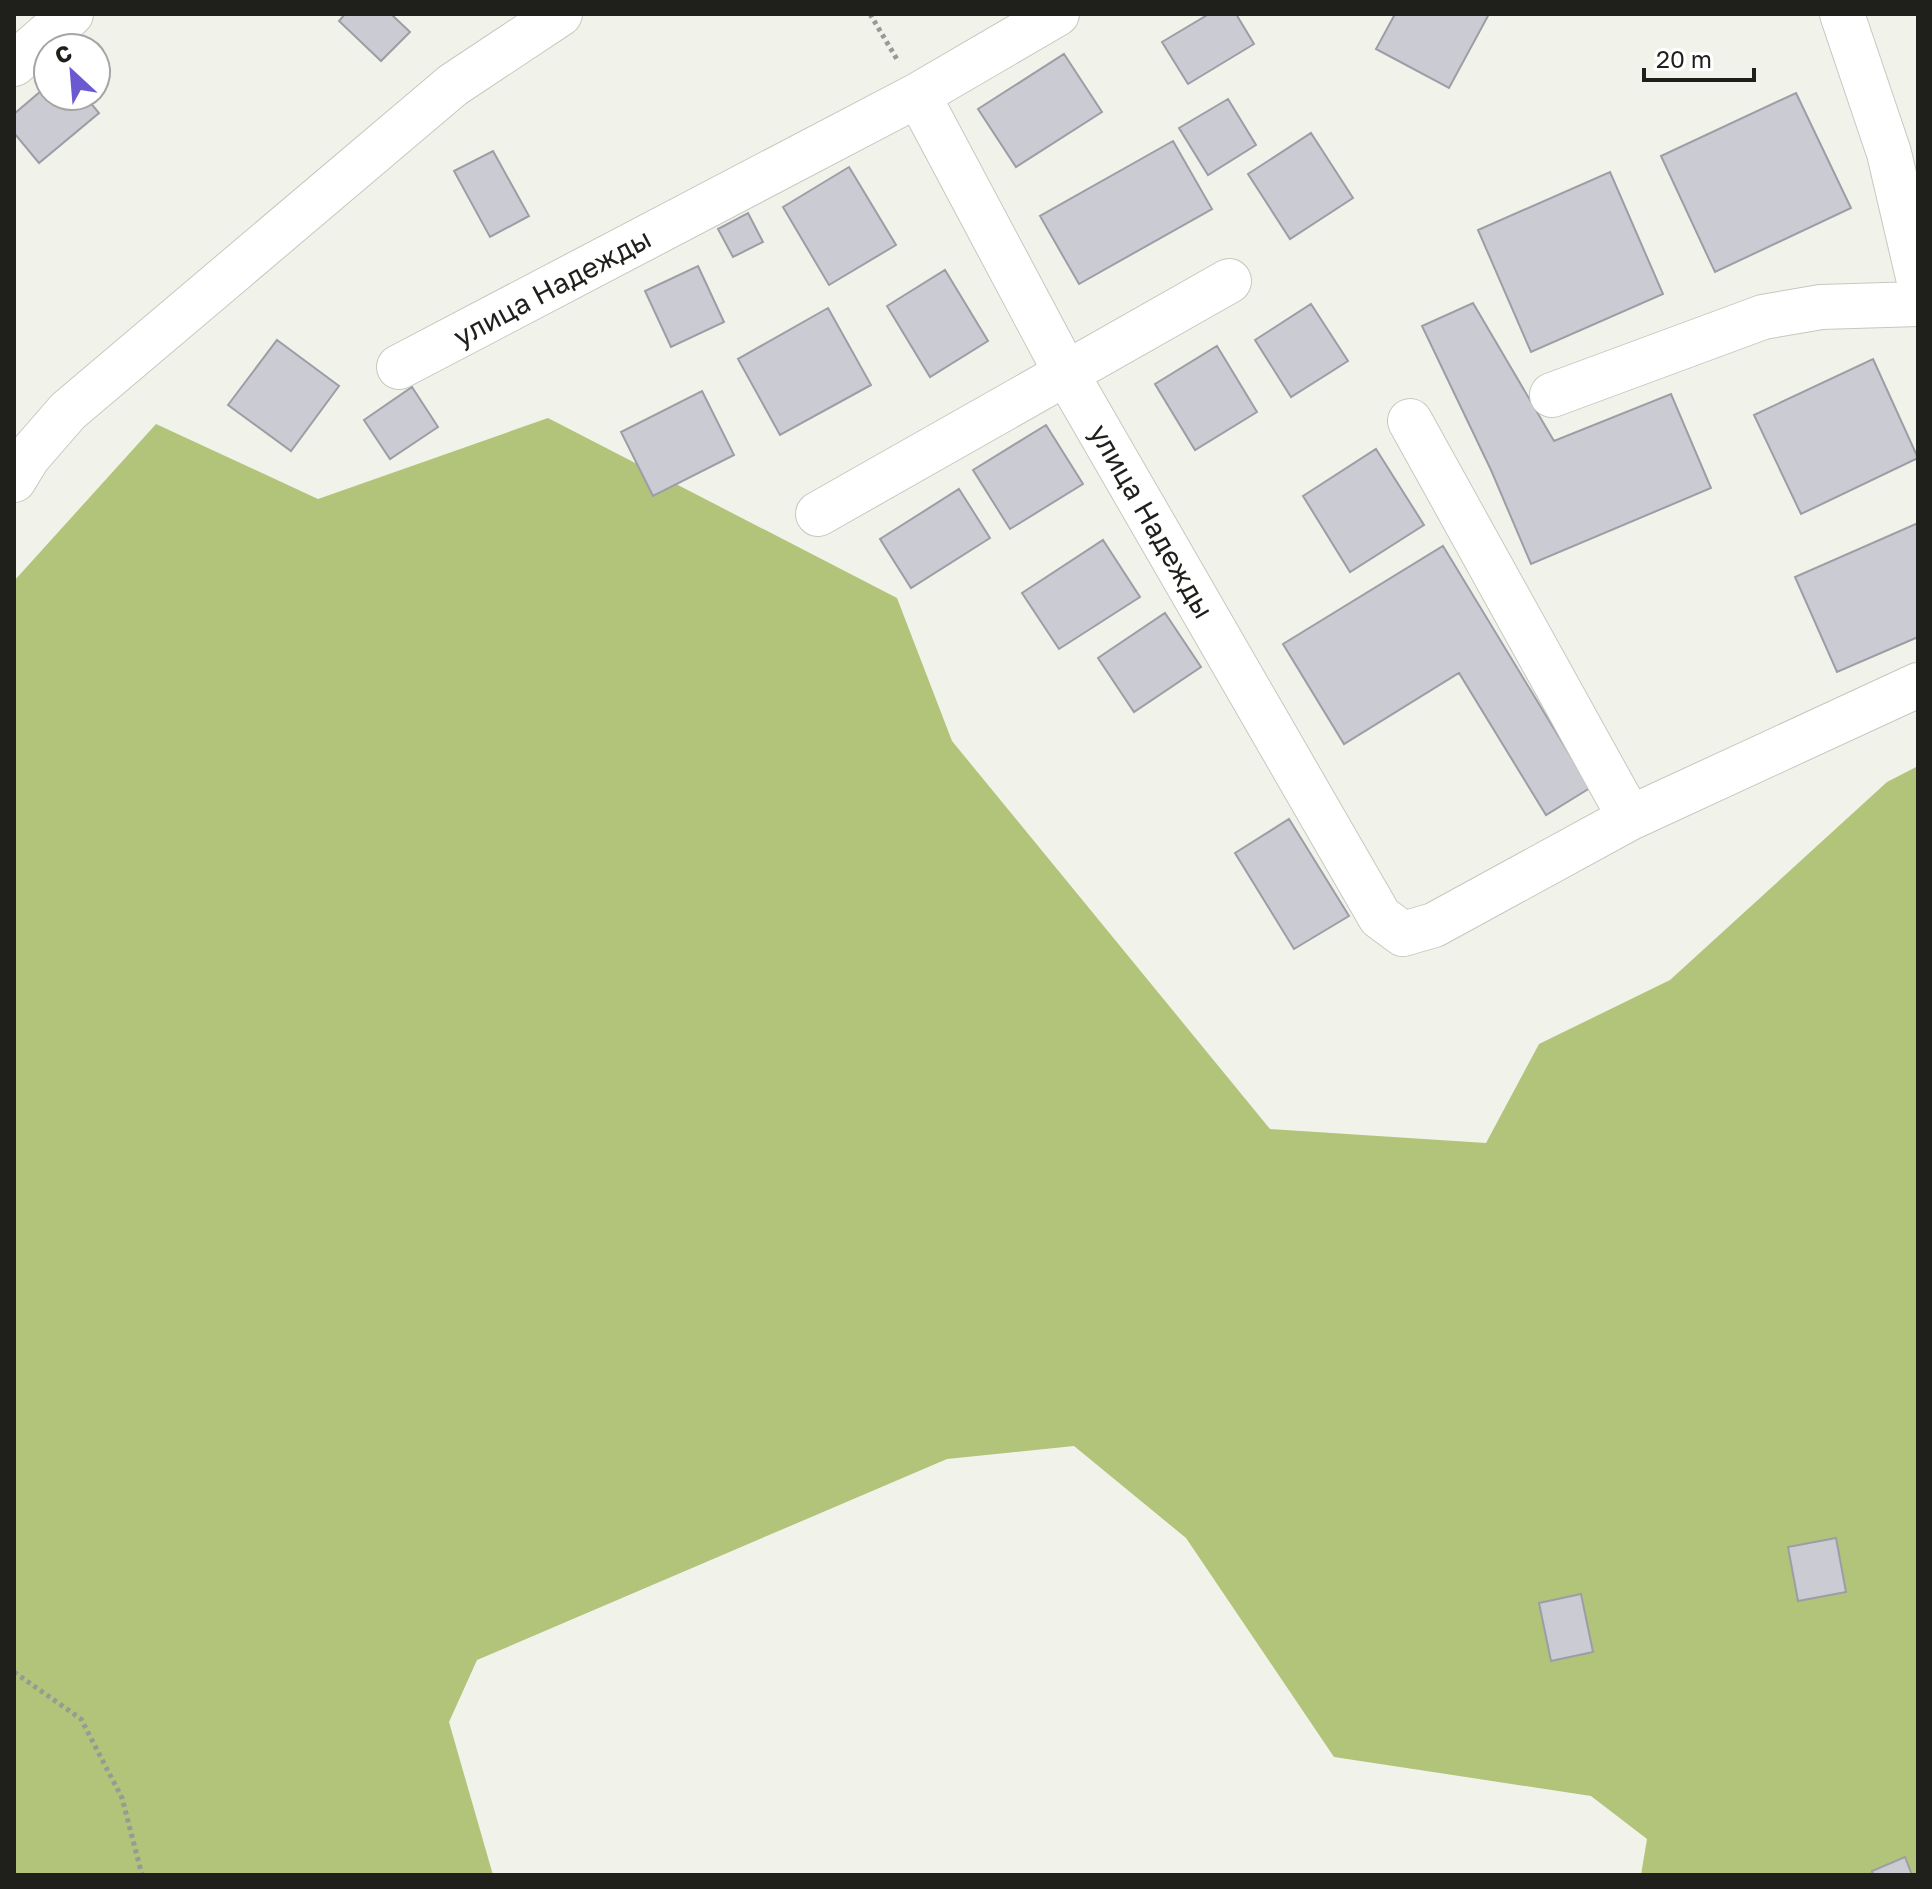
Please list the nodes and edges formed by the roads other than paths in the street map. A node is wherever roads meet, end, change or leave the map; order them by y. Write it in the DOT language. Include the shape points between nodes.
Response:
graph roads {
  1 [pos="71,14"];
  2 [pos="560,14"];
  3 [pos="1057,14"];
  4 [pos="1842,14"];
  5 [pos="14,64"];
  6 [pos="918,95"];
  7 [pos="1918,277"];
  8 [pos="1229,281"];
  9 [pos="1918,304"];
  10 [pos="399,367"];
  11 [pos="1066,373"];
  12 [pos="1552,395"];
  13 [pos="1410,421"];
  14 [pos="14,480"];
  15 [pos="818,514"];
  16 [pos="1918,685"];
  17 [pos="1630,818"];
  1 -- 5 [label="street"];
  2 -- 14 [label="street" via="453,85 68,411"];
  3 -- 6 [label="street, улица Надежды"];
  4 -- 7 [label="street" via="1889,153"];
  6 -- 10 [label="street, улица Надежды"];
  6 -- 11 [label="street, улица Надежды"];
  8 -- 11 [label="street"];
  9 -- 12 [label="street" via="1821,307 1763,317"];
  11 -- 15 [label="street"];
  11 -- 17 [label="street, улица Надежды" via="1380,917 1403,934 1434,925"];
  13 -- 17 [label="street"];
  16 -- 17 [label="street"];
}
